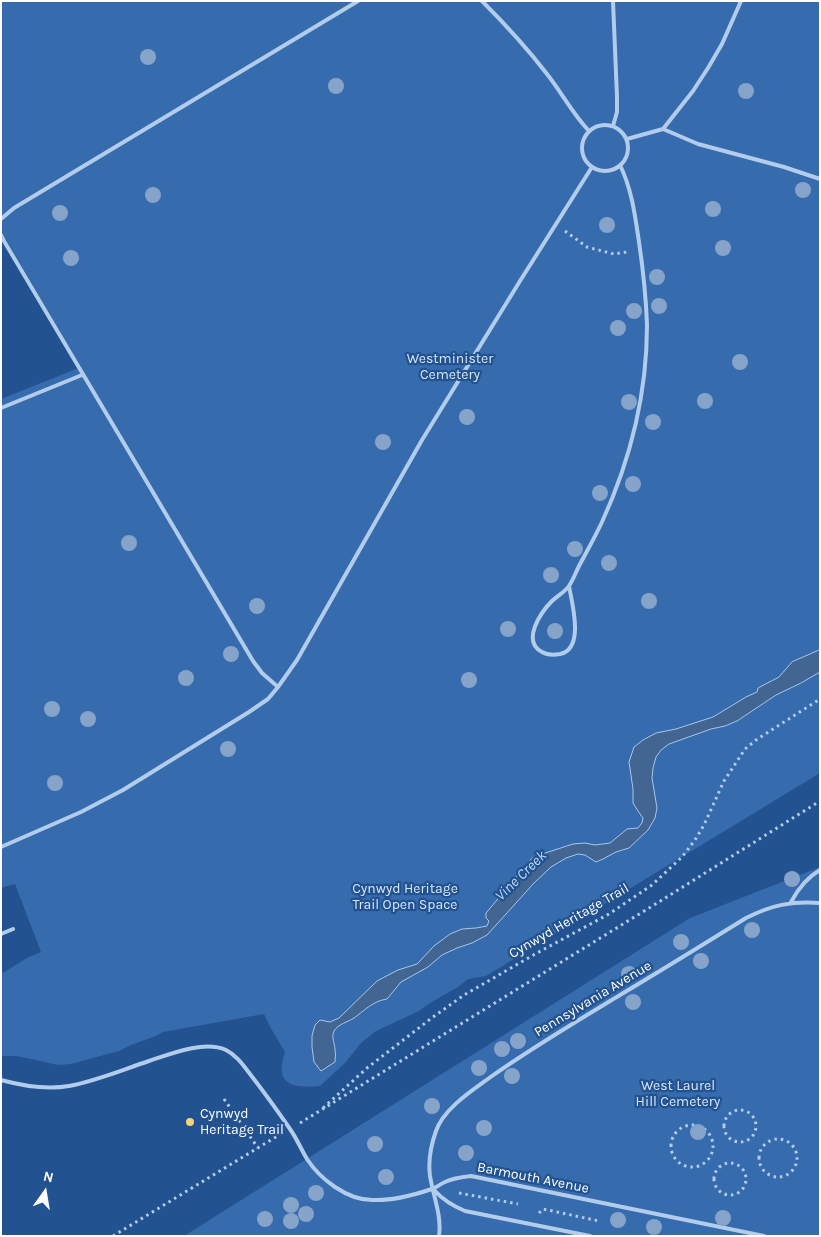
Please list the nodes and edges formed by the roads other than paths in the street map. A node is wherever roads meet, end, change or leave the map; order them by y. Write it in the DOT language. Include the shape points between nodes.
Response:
graph roads {
  1 [pos="358,1"];
  2 [pos="482,1"];
  3 [pos="613,1"];
  4 [pos="741,1"];
  5 [pos="613,126"];
  6 [pos="663,130"];
  7 [pos="589,131"];
  8 [pos="627,139"];
  9 [pos="620,165"];
  10 [pos="592,167"];
  11 [pos="820,180"];
  12 [pos="1,219"];
  13 [pos="1,235"];
  14 [pos="82,375"];
  15 [pos="1,408"];
  16 [pos="569,586"];
  17 [pos="278,687"];
  18 [pos="1,846"];
  19 [pos="820,870"];
  20 [pos="791,902"];
  21 [pos="820,903"];
  22 [pos="13,930"];
  23 [pos="1,934"];
  24 [pos="1,1080"];
  25 [pos="433,1189"];
  26 [pos="439,1236"];
  27 [pos="590,1236"];
  28 [pos="764,1236"];
  1 -- 12 [label="lane"];
  2 -- 7 [label="lane" via="531,54"];
  3 -- 5 [label="lane" via="618,97"];
  4 -- 6 [label="lane" via="708,68"];
  5 -- 7 [label="lane" via="600,125"];
  5 -- 8 [label="lane"];
  6 -- 8 [label="lane"];
  6 -- 11 [label="lane" via="698,144"];
  7 -- 10 [label="lane" via="582,146 586,162"];
  8 -- 9 [label="lane" via="628,153"];
  9 -- 10 [label="lane" via="607,171"];
  9 -- 16 [label="lane" via="632,196 645,291 647,326 642,393 621,475"];
  10 -- 17 [label="lane" via="472,356 297,660"];
  13 -- 14 [label="lane"];
  14 -- 15 [label="lane"];
  14 -- 17 [label="lane" via="253,662"];
  16 -- 16 [label="lane" via="575,639 563,654 542,653 532,638 534,628 551,603"];
  17 -- 18 [label="lane" via="268,699 249,712 123,790"];
  19 -- 20 [label="lane" via="805,882"];
  20 -- 21 [label="lane, Pennsylvania Avenue"];
  20 -- 25 [label="lane, Pennsylvania Avenue" via="761,910 746,918 527,1052 455,1104 436,1129 432,1144 430,1174"];
  22 -- 23 [label="lane"];
  24 -- 25 [label="lane, Barmouth Avenue" via="48,1088 68,1086 174,1053 212,1046 236,1057 290,1129 313,1166 352,1196 388,1200"];
  25 -- 26 [label="lane, Pennsylvania Avenue"];
  25 -- 27 [label="lane" via="452,1206 466,1211"];
  25 -- 28 [label="lane, Barmouth Avenue" via="445,1182 470,1176"];
}
